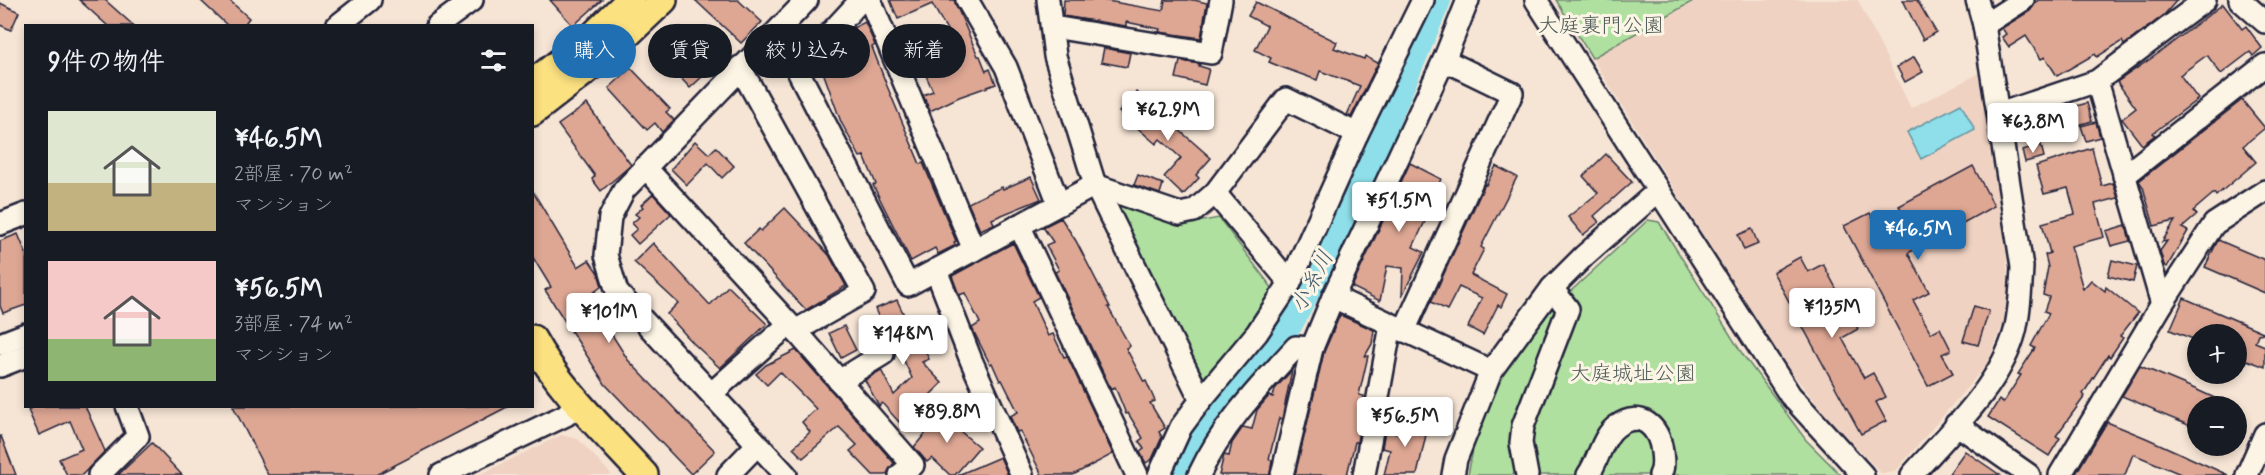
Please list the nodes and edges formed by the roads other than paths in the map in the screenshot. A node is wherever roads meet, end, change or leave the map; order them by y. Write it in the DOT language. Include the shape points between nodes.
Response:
graph roads {
  1 [pos="370,0"];
  2 [pos="472,0"];
  3 [pos="630,0"];
  4 [pos="663,0"];
  5 [pos="807,0"];
  6 [pos="861,0"];
  7 [pos="870,0"];
  8 [pos="967,0"];
  9 [pos="1048,0"];
  10 [pos="1221,0"];
  11 [pos="1423,0"];
  12 [pos="1468,0"];
  13 [pos="1536,0"];
  14 [pos="1977,0"];
  15 [pos="2023,0"];
  16 [pos="2205,0"];
  17 [pos="2240,0"];
  18 [pos="2265,21"];
  19 [pos="340,24"];
  20 [pos="440,24"];
  21 [pos="1984,25"];
  22 [pos="1053,27"];
  23 [pos="1444,60"];
  24 [pos="2265,64"];
  25 [pos="740,67"];
  26 [pos="2097,81"];
  27 [pos="534,82"];
  28 [pos="534,110"];
  29 [pos="1999,114"];
  30 [pos="1357,134"];
  31 [pos="645,166"];
  32 [pos="2124,176"];
  33 [pos="1095,185"];
  34 [pos="1659,191"];
  35 [pos="2265,191"];
  36 [pos="1215,194"];
  37 [pos="1059,204"];
  38 [pos="24,215"];
  39 [pos="0,224"];
  40 [pos="1019,225"];
  41 [pos="974,250"];
  42 [pos="936,270"];
  43 [pos="1290,283"];
  44 [pos="1552,288"];
  45 [pos="1333,297"];
  46 [pos="2162,304"];
  47 [pos="792,328"];
  48 [pos="1397,328"];
  49 [pos="24,335"];
  50 [pos="534,343"];
  51 [pos="0,344"];
  52 [pos="1312,348"];
  53 [pos="883,354"];
  54 [pos="24,357"];
  55 [pos="0,366"];
  56 [pos="1491,371"];
  57 [pos="839,381"];
  58 [pos="712,393"];
  59 [pos="1201,400"];
  60 [pos="577,402"];
  61 [pos="128,408"];
  62 [pos="1956,424"];
  63 [pos="2265,434"];
  64 [pos="757,445"];
  65 [pos="912,472"];
  66 [pos="99,475"];
  67 [pos="441,475"];
  68 [pos="644,475"];
  69 [pos="728,475"];
  70 [pos="786,475"];
  71 [pos="1022,475"];
  72 [pos="1137,475"];
  73 [pos="1159,475"];
  74 [pos="1199,475"];
  75 [pos="1282,475"];
  76 [pos="1364,475"];
  77 [pos="1453,475"];
  78 [pos="1527,475"];
  79 [pos="1588,475"];
  80 [pos="1660,475"];
  81 [pos="1863,475"];
  82 [pos="1912,475"];
  83 [pos="2029,475"];
  84 [pos="2060,475"];
  85 [pos="2247,475"];
  1 -- 19 [label="street"];
  2 -- 20 [label="street"];
  3 -- 27 [label="main road" via="588,41"];
  4 -- 28 [label="main road" via="603,56"];
  5 -- 25 [label="street"];
  6 -- 42 [label="street" via="797,69 908,285"];
  7 -- 41 [label="street"];
  8 -- 37 [label="street" via="1006,67"];
  9 -- 22 [label="street"];
  10 -- 22 [label="street" via="1211,53"];
  11 -- 30 [label="street"];
  12 -- 23 [label="street"];
  13 -- 34 [label="street"];
  14 -- 21 [label="street"];
  15 -- 21 [label="street"];
  16 -- 26 [label="street"];
  17 -- 18 [label="street"];
  21 -- 29 [label="street"];
  22 -- 33 [label="street" via="1055,56"];
  23 -- 45 [label="street"];
  23 -- 48 [label="street" via="1512,93"];
  24 -- 32 [label="street"];
  25 -- 31 [label="street"];
  25 -- 47 [label="street" via="864,292"];
  26 -- 29 [label="street"];
  26 -- 32 [label="street"];
  29 -- 62 [label="street" via="2022,267 2021,300 2014,333 1995,376"];
  30 -- 36 [label="street" via="1286,99"];
  30 -- 43 [label="street"];
  31 -- 47 [label="street"];
  31 -- 58 [label="street" via="624,190 610,217 606,255 617,292"];
  32 -- 46 [label="street"];
  33 -- 36 [label="street" via="1180,214 1194,211"];
  33 -- 37 [label="street"];
  33 -- 59 [label="street"];
  34 -- 44 [label="street"];
  34 -- 81 [label="street" via="1790,395"];
  35 -- 46 [label="street" via="2214,224"];
  36 -- 43 [label="street"];
  37 -- 40 [label="street"];
  38 -- 39 [label="street"];
  40 -- 41 [label="street"];
  40 -- 72 [label="street"];
  41 -- 42 [label="street"];
  42 -- 71 [label="street"];
  43 -- 59 [label="street" via="1257,333"];
  44 -- 56 [label="street"];
  44 -- 78 [label="street" via="1568,309 1522,426"];
  45 -- 48 [label="street"];
  45 -- 52 [label="street"];
  46 -- 84 [label="street"];
  47 -- 57 [label="street"];
  47 -- 58 [label="street"];
  48 -- 56 [label="street"];
  48 -- 76 [label="street"];
  49 -- 51 [label="street"];
  50 -- 60 [label="main road"];
  52 -- 74 [label="street" via="1296,347 1265,380 1231,419"];
  52 -- 75 [label="street"];
  53 -- 57 [label="street"];
  54 -- 55 [label="street"];
  56 -- 77 [label="street"];
  57 -- 65 [label="street"];
  58 -- 64 [label="street"];
  59 -- 73 [label="street" via="1181,427"];
  60 -- 67 [label="street" via="566,415"];
  60 -- 68 [label="main road"];
  61 -- 66 [label="street" via="138,436"];
  62 -- 82 [label="street"];
  62 -- 83 [label="street"];
  63 -- 85 [label="street"];
  64 -- 69 [label="street"];
  64 -- 70 [label="street"];
  79 -- 80 [label="street" via="1614,428 1637,419 1659,435 1663,462"];
}
